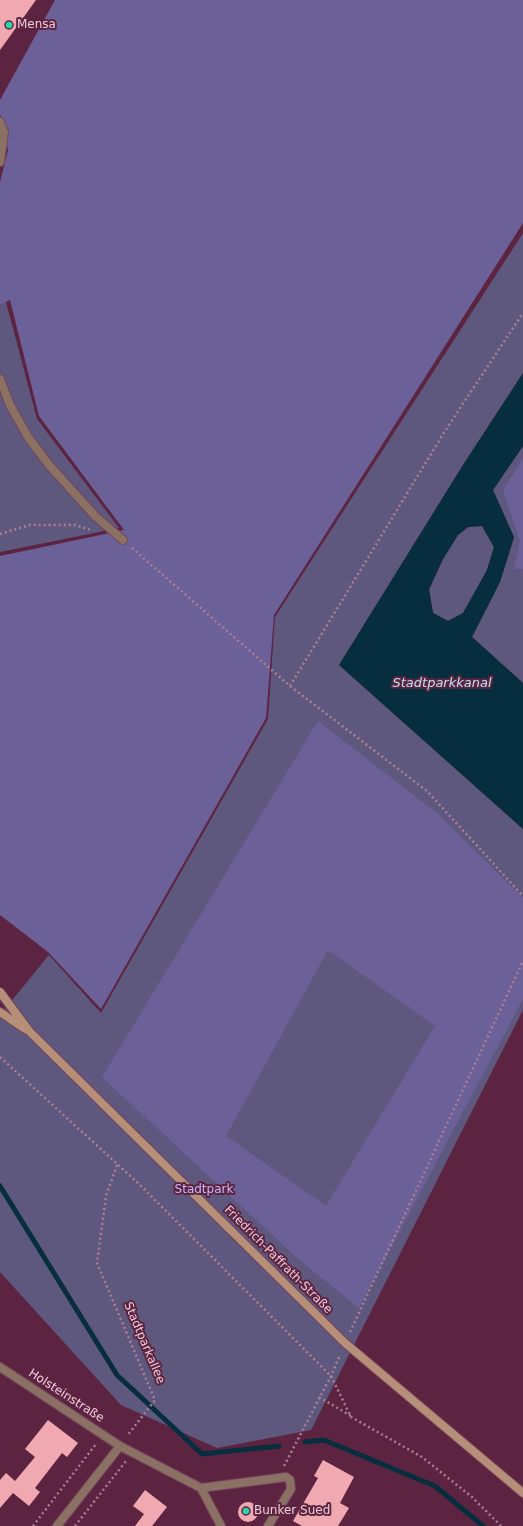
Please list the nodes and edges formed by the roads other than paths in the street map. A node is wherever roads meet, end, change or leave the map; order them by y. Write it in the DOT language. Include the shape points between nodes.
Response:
graph roads {
  1 [pos="0,122"];
  2 [pos="0,162"];
  3 [pos="0,379"];
  4 [pos="123,540"];
  5 [pos="0,992"];
  6 [pos="0,1012"];
  7 [pos="29,1031"];
  8 [pos="0,1367"];
  9 [pos="120,1446"];
  10 [pos="201,1488"];
  11 [pos="523,1493"];
  12 [pos="57,1526"];
  13 [pos="221,1526"];
  14 [pos="268,1526"];
  1 -- 2 [label="street" via="4,132"];
  3 -- 4 [label="street" via="10,405 28,437 49,465 95,516"];
  5 -- 7 [label="main road, Friedrich-Paffrath-Straße"];
  6 -- 7 [label="main road, Friedrich-Paffrath-Straße"];
  7 -- 11 [label="main road, Friedrich-Paffrath-Straße" via="345,1343"];
  8 -- 9 [label="street, Holsteinstraße"];
  9 -- 10 [label="street, Holsteinstraße"];
  9 -- 12 [label="street"];
  10 -- 13 [label="street"];
  10 -- 14 [label="street" via="286,1477 290,1480 291,1489"];
}
